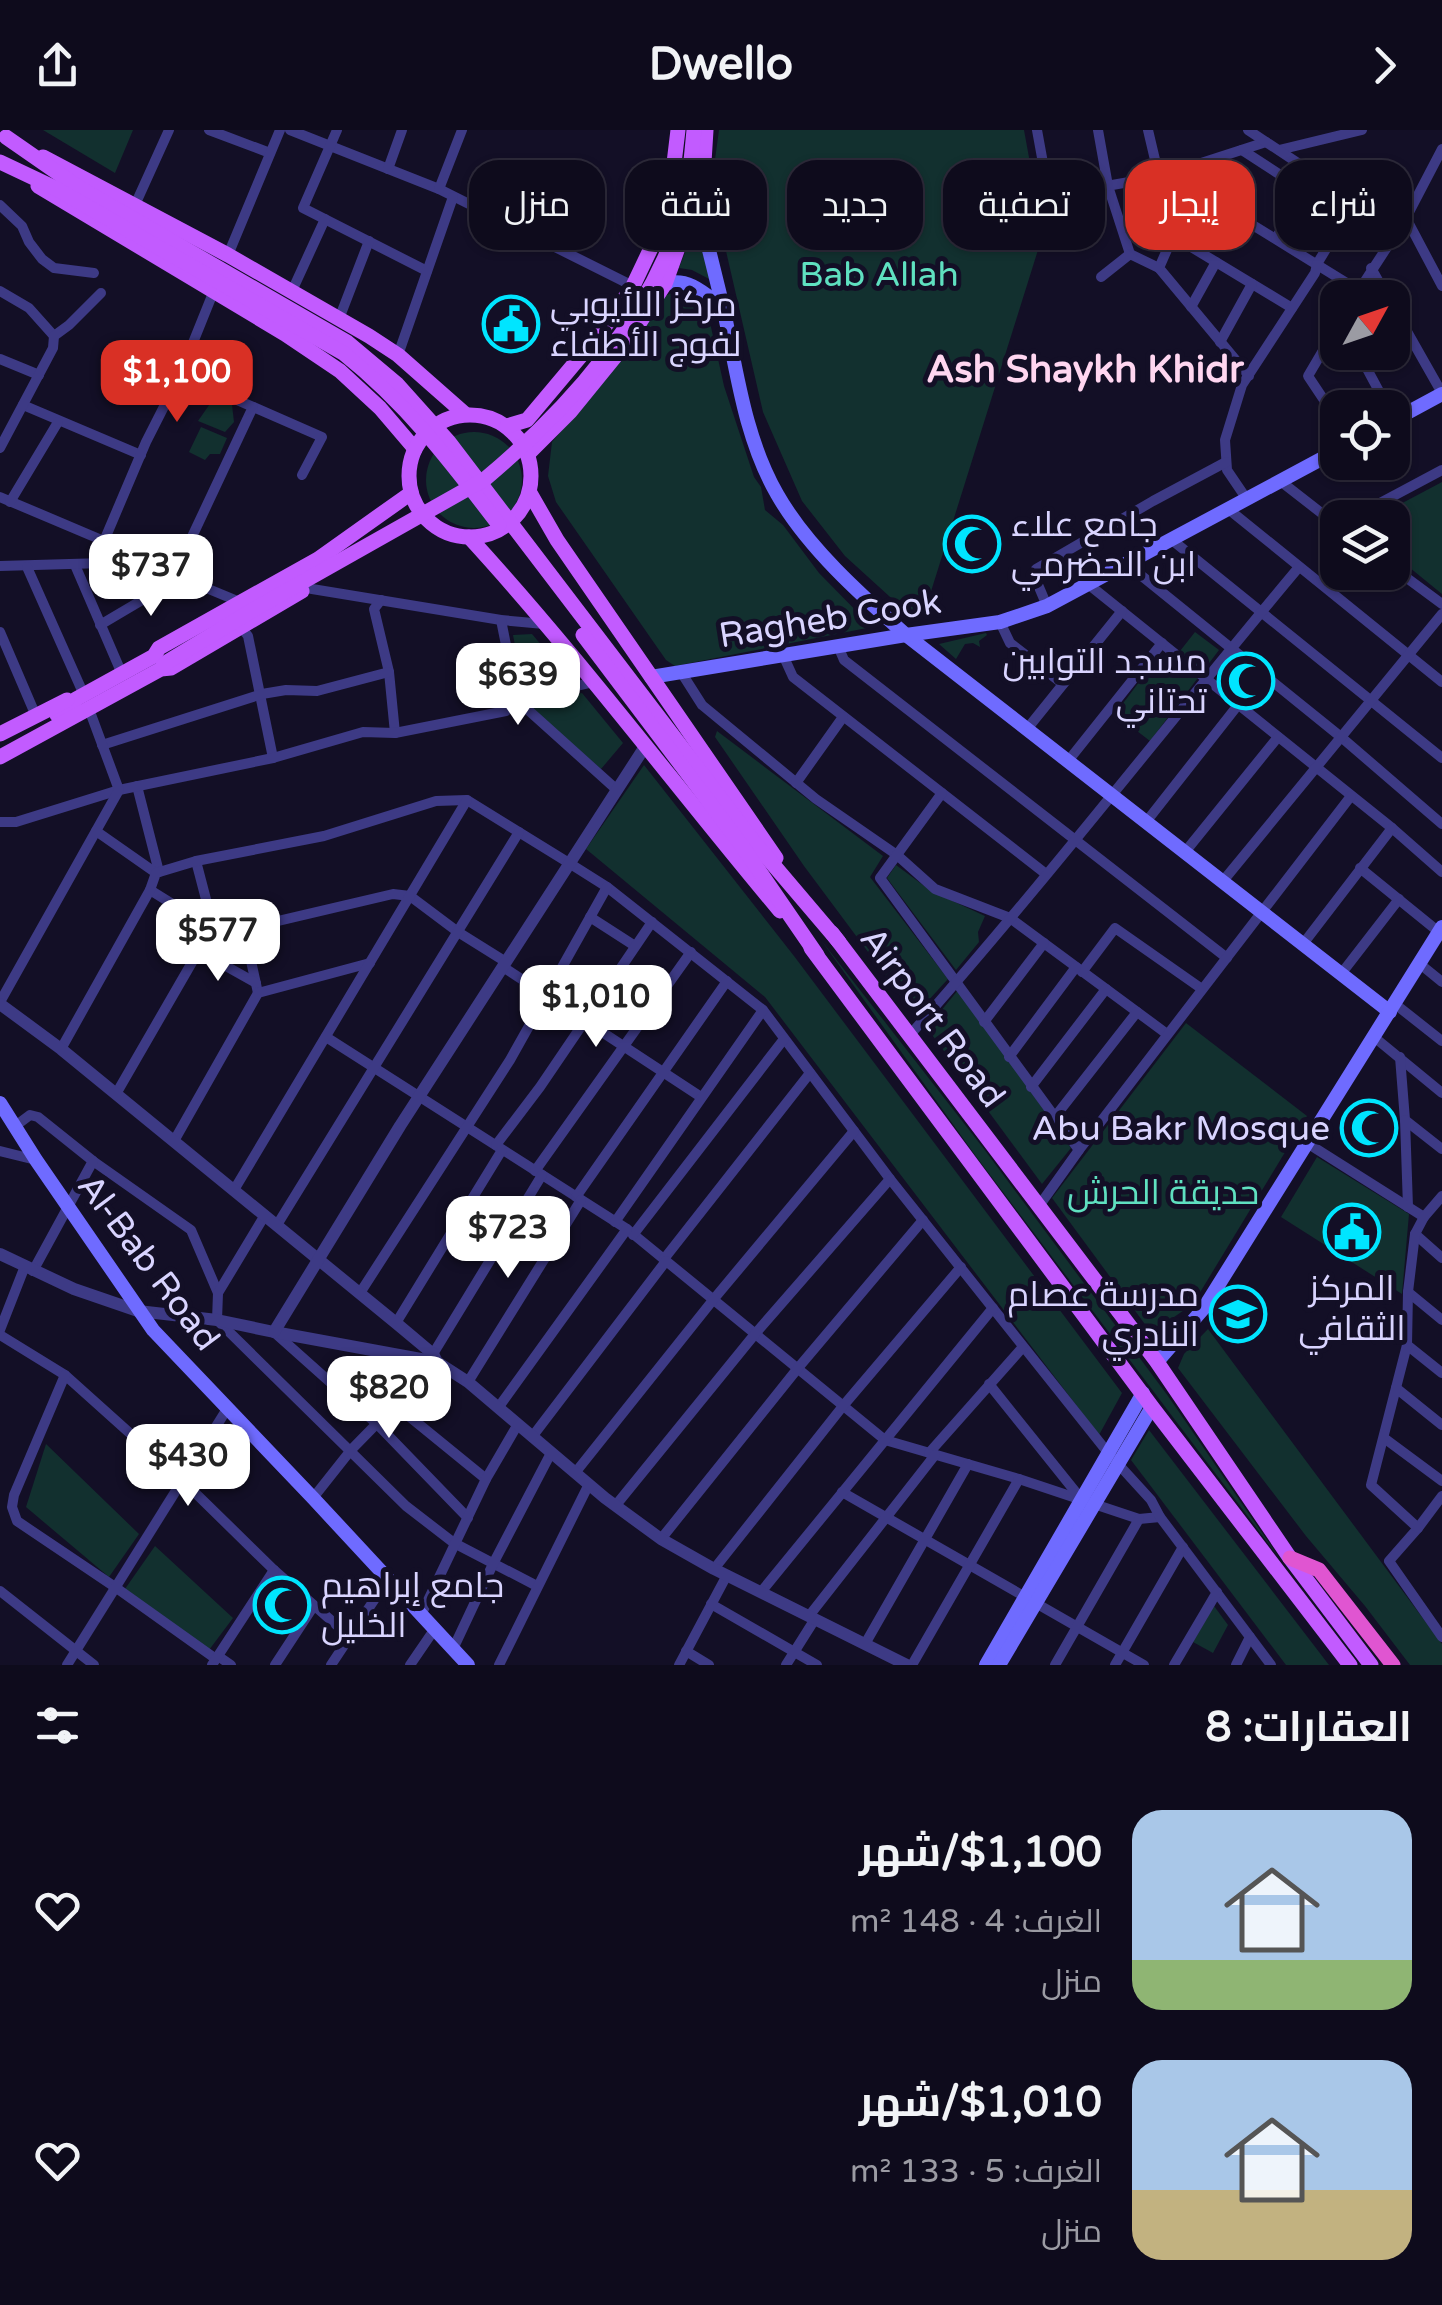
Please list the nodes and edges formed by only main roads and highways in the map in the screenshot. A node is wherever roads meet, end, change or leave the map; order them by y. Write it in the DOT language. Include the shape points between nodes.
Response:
graph roads {
  1 [pos="678,130"];
  2 [pos="691,130"];
  3 [pos="706,130"];
  4 [pos="3,135"];
  5 [pos="704,160"];
  6 [pos="0,163"];
  7 [pos="677,250"];
  8 [pos="708,250"];
  9 [pos="664,284"];
  10 [pos="723,308"];
  11 [pos="1442,393"];
  12 [pos="550,394"];
  13 [pos="1410,408"];
  14 [pos="570,412"];
  15 [pos="464,414"];
  16 [pos="507,426"];
  17 [pos="415,448"];
  18 [pos="528,454"];
  19 [pos="1320,459"];
  20 [pos="412,493"];
  21 [pos="530,493"];
  22 [pos="429,521"];
  23 [pos="469,538"];
  24 [pos="906,634"];
  25 [pos="158,662"];
  26 [pos="651,677"];
  27 [pos="78,707"];
  28 [pos="1,734"];
  29 [pos="0,758"];
  30 [pos="0,767"];
  31 [pos="1441,929"];
  32 [pos="838,942"];
  33 [pos="817,955"];
  34 [pos="1392,1008"];
  35 [pos="0,1103"];
  36 [pos="1157,1362"];
  37 [pos="1147,1400"];
  38 [pos="1290,1558"];
  39 [pos="1030,1600"];
  40 [pos="468,1665"];
  41 [pos="986,1665"];
  42 [pos="999,1665"];
  43 [pos="1350,1665"];
  44 [pos="1371,1665"];
  45 [pos="1393,1665"];
  1 -- 12 [label="main road" via="661,227 633,286"];
  2 -- 25 [label="main road, bridge" via="688,186 656,279 563,407 516,454 485,479"];
  3 -- 5 [label="main road"];
  4 -- 15 [label="main road" via="339,319 398,355"];
  4 -- 32 [label="main road, bridge" via="78,188 346,342 397,384"];
  6 -- 17 [label="main road" via="340,372"];
  6 -- 33 [label="main road, bridge" via="343,353 378,381 550,591"];
  7 -- 9 [label="main road"];
  8 -- 10 [label="main road"];
  9 -- 10 [label="main road" via="678,280 698,288"];
  9 -- 14 [label="main road"];
  10 -- 24 [label="main road" via="746,418 778,495 831,563"];
  11 -- 13 [label="main road"];
  12 -- 14 [label="main road"];
  12 -- 16 [label="main road" via="527,420"];
  14 -- 18 [label="main road"];
  15 -- 16 [label="main road"];
  15 -- 17 [label="main road" via="444,420"];
  16 -- 18 [label="main road"];
  17 -- 20 [label="main road"];
  18 -- 21 [label="main road"];
  19 -- 24 [label="main road, Ragheb Cook" via="1047,606 1000,622"];
  20 -- 22 [label="main road"];
  20 -- 25 [label="main road" via="318,559 159,648"];
  21 -- 23 [label="main road" via="509,524"];
  21 -- 26 [label="main road, Airport Road"];
  22 -- 23 [label="main road"];
  22 -- 25 [label="main road" via="399,532 172,668"];
  23 -- 33 [label="main road, Airport Road"];
  24 -- 26 [label="main road, Ragheb Cook"];
  24 -- 34 [label="main road"];
  25 -- 27 [label="main road"];
  25 -- 27 [label="main road" via="122,674"];
  26 -- 32 [label="main road, Airport Road"];
  27 -- 28 [label="main road"];
  27 -- 28 [label="main road" via="64,701"];
  27 -- 29 [label="main road"];
  27 -- 30 [label="main road" via="72,724"];
  31 -- 34 [label="main road"];
  32 -- 36 [label="main road, Airport Road"];
  33 -- 37 [label="main road, Airport Road"];
  34 -- 36 [label="main road" via="1204,1308"];
  35 -- 40 [label="main road, Al-Bab Road" via="138,1310"];
  36 -- 38 [label="main road, Airport Road"];
  37 -- 39 [label="main road"];
  37 -- 43 [label="main road, Airport Road"];
  38 -- 44 [label="main road, Airport Road"];
  38 -- 45 [label="highway" via="1319,1570"];
  39 -- 41 [label="main road"];
  39 -- 42 [label="main road"];
}
